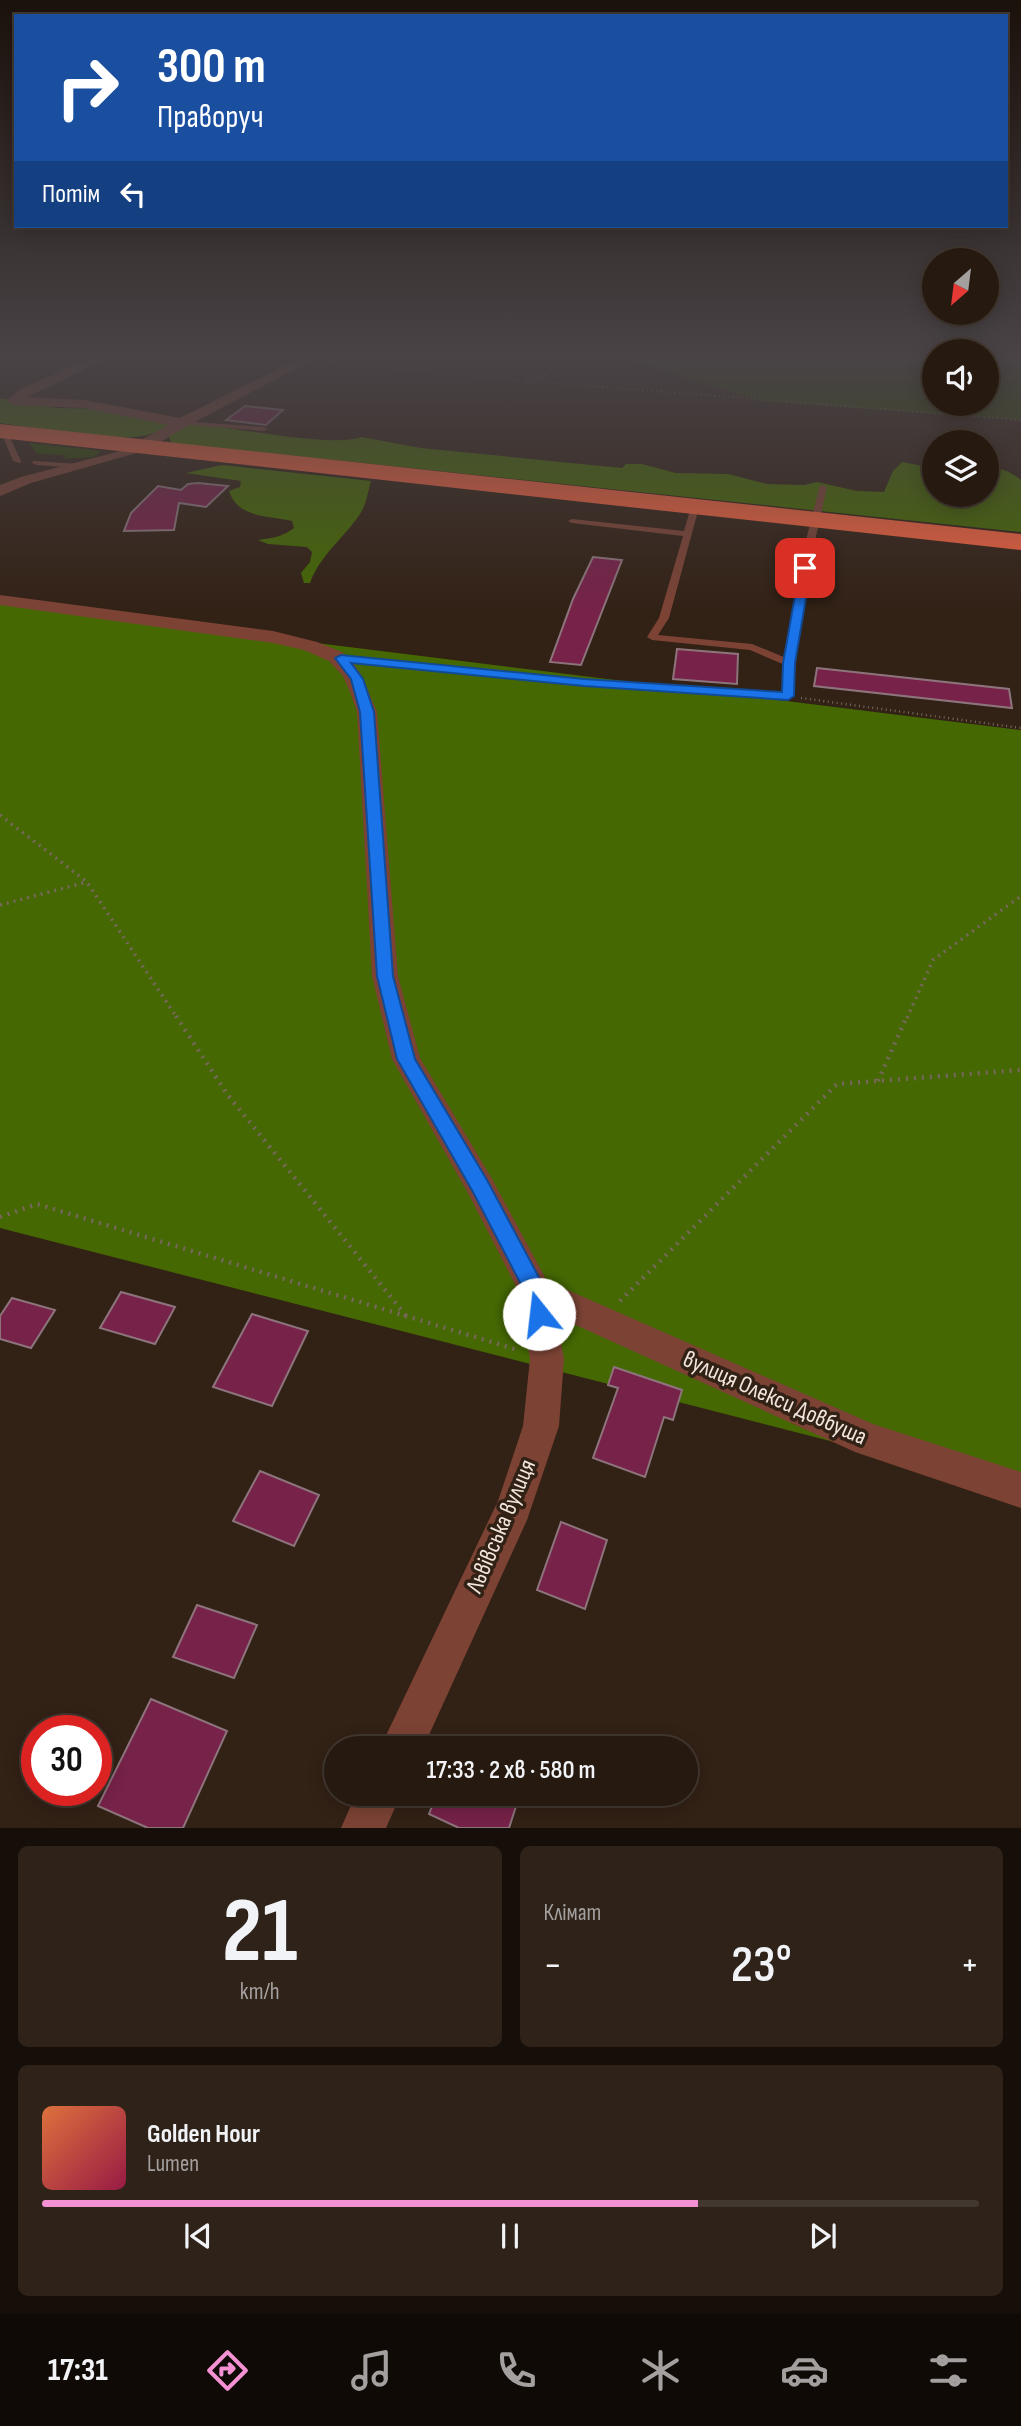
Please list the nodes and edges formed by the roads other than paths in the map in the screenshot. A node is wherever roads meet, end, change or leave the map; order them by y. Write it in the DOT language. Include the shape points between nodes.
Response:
graph roads {
  1 [pos="8,443"];
  2 [pos="109,443"];
  3 [pos="148,443"];
  4 [pos="142,447"];
  5 [pos="17,461"];
  6 [pos="36,463"];
  7 [pos="80,466"];
  8 [pos="822,487"];
  9 [pos="0,491"];
  10 [pos="695,507"];
  11 [pos="813,520"];
  12 [pos="572,521"];
  13 [pos="687,534"];
  14 [pos="1021,542"];
  15 [pos="0,600"];
  16 [pos="341,658"];
  17 [pos="789,663"];
  18 [pos="536,1291"];
  19 [pos="1021,1490"];
  20 [pos="407,1736"];
  21 [pos="373,1806"];
  22 [pos="363,1828"];
  1 -- 5 [label="lane"];
  2 -- 4 [label="highway"];
  3 -- 4 [label="street"];
  4 -- 7 [label="street"];
  4 -- 10 [label="highway"];
  6 -- 7 [label="lane"];
  7 -- 9 [label="street"];
  8 -- 11 [label="lane"];
  10 -- 11 [label="highway"];
  10 -- 13 [label="lane"];
  11 -- 14 [label="highway"];
  11 -- 17 [label="lane"];
  12 -- 13 [label="lane"];
  13 -- 17 [label="lane" via="664,618 652,637 752,647"];
  15 -- 16 [label="street" via="274,637"];
  16 -- 17 [label="lane" via="788,696"];
  16 -- 18 [label="street, Львівська вулиця" via="357,679 367,712 385,976 406,1059"];
  18 -- 19 [label="street, вулиця Олекси Довбуша" via="868,1440"];
  18 -- 20 [label="street, Львівська вулиця" via="547,1359 541,1426 514,1507"];
  21 -- 22 [label="street"];
}
